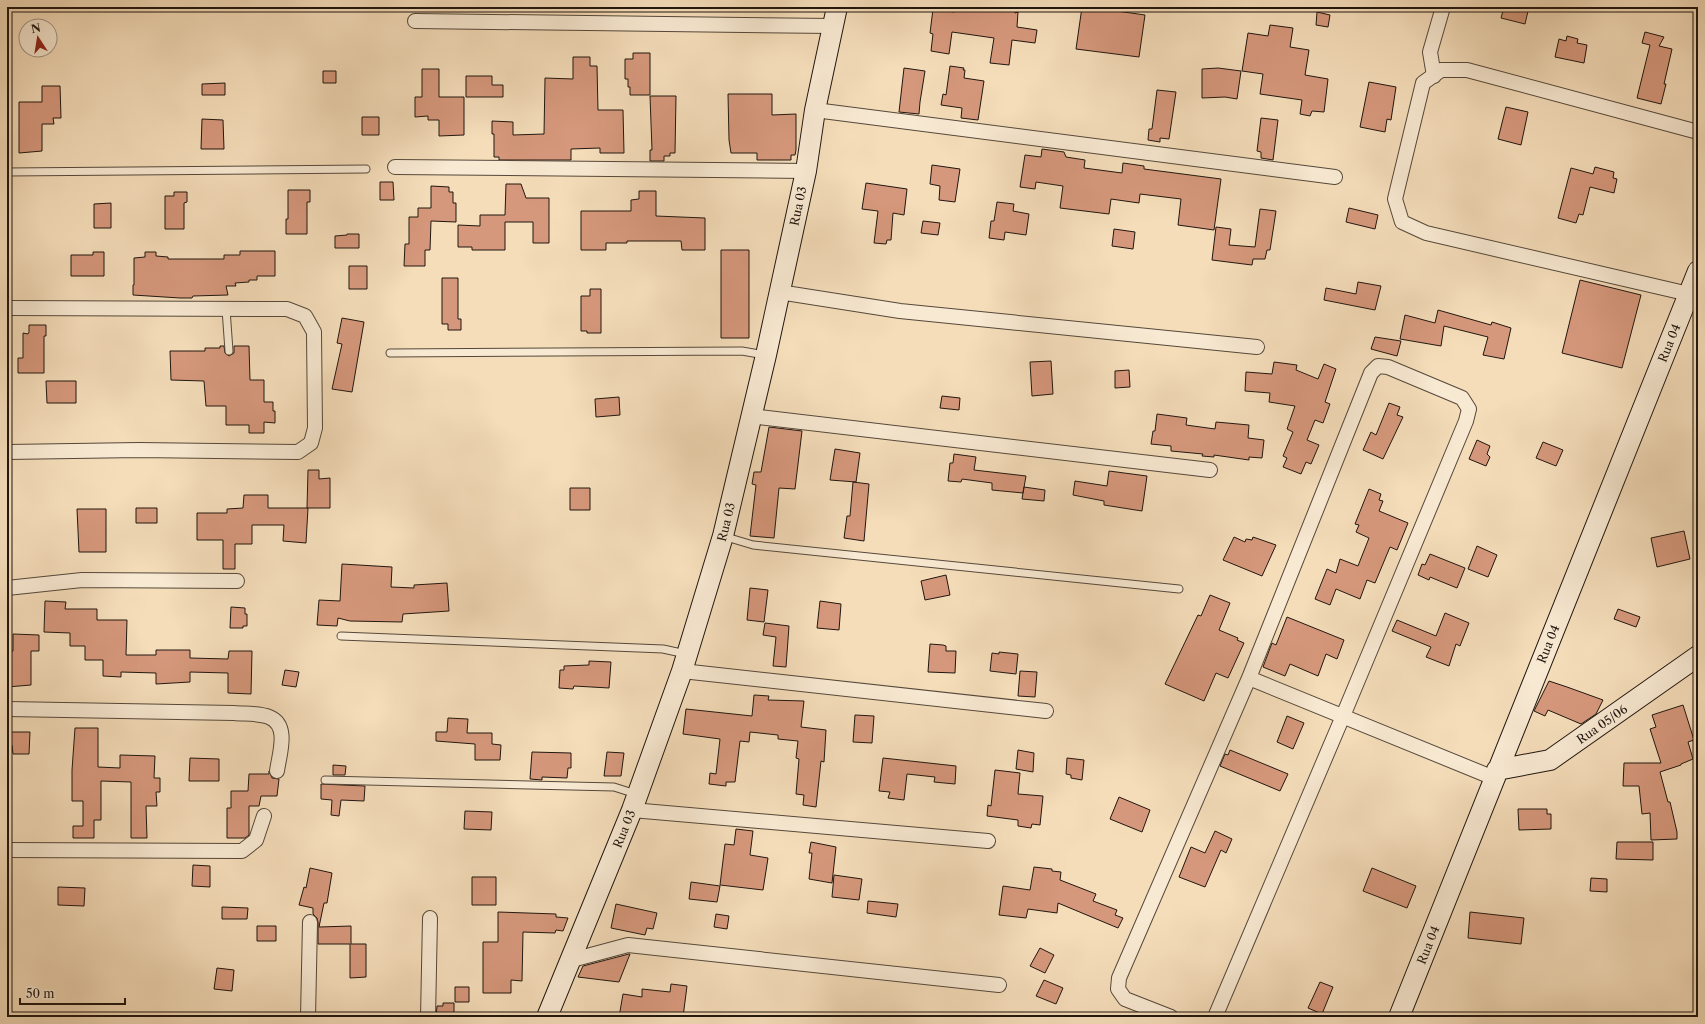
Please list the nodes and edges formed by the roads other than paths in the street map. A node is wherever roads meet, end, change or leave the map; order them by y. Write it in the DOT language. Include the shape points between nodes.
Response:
graph roads {
  1 [pos="837,7"];
  2 [pos="1443,7"];
  3 [pos="415,21"];
  4 [pos="832,26"];
  5 [pos="1434,76"];
  6 [pos="815,110"];
  7 [pos="1698,132"];
  8 [pos="395,167"];
  9 [pos="366,169"];
  10 [pos="806,171"];
  11 [pos="7,172"];
  12 [pos="1335,177"];
  13 [pos="1698,271"];
  14 [pos="779,292"];
  15 [pos="1689,294"];
  16 [pos="7,308"];
  17 [pos="226,309"];
  18 [pos="1257,347"];
  19 [pos="229,351"];
  20 [pos="390,353"];
  21 [pos="766,356"];
  22 [pos="750,416"];
  23 [pos="7,452"];
  24 [pos="1210,470"];
  25 [pos="723,536"];
  26 [pos="237,581"];
  27 [pos="7,588"];
  28 [pos="1179,589"];
  29 [pos="341,636"];
  30 [pos="1698,656"];
  31 [pos="684,662"];
  32 [pos="1249,678"];
  33 [pos="7,709"];
  34 [pos="1046,711"];
  35 [pos="1343,716"];
  36 [pos="277,771"];
  37 [pos="1495,774"];
  38 [pos="326,780"];
  39 [pos="635,802"];
  40 [pos="264,816"];
  41 [pos="988,841"];
  42 [pos="7,850"];
  43 [pos="430,918"];
  44 [pos="310,922"];
  45 [pos="572,960"];
  46 [pos="999,985"];
  47 [pos="308,1017"];
  48 [pos="428,1017"];
  49 [pos="547,1017"];
  50 [pos="1171,1017"];
  51 [pos="1215,1017"];
  52 [pos="1399,1017"];
  1 -- 4 [label="street, Rua 03"];
  2 -- 5 [label="street" via="1430,52"];
  3 -- 4 [label="street"];
  4 -- 6 [label="street, Rua 03"];
  5 -- 7 [label="street" via="1441,70 1468,70"];
  5 -- 15 [label="street" via="1423,83 1395,199 1402,222 1426,233"];
  6 -- 10 [label="street, Rua 03"];
  6 -- 12 [label="street"];
  8 -- 10 [label="street"];
  9 -- 11 [label="lane"];
  10 -- 14 [label="street, Rua 03"];
  13 -- 15 [label="street, Rua 04"];
  14 -- 18 [label="street" via="900,311"];
  14 -- 21 [label="street, Rua 03"];
  15 -- 37 [label="street, Rua 04"];
  16 -- 17 [label="street"];
  17 -- 19 [label="lane"];
  17 -- 23 [label="street" via="287,309 304,316 314,332 315,428 311,443 298,452"];
  20 -- 21 [label="lane" via="742,351"];
  21 -- 22 [label="street, Rua 03"];
  22 -- 24 [label="street"];
  22 -- 25 [label="street, Rua 03"];
  25 -- 28 [label="lane" via="753,545"];
  25 -- 31 [label="street, Rua 03"];
  26 -- 27 [label="street" via="82,580"];
  29 -- 31 [label="lane" via="663,649"];
  30 -- 37 [label="street, Rua 05/06" via="1550,760"];
  31 -- 34 [label="street"];
  31 -- 39 [label="street, Rua 03"];
  32 -- 35 [label="street"];
  32 -- 35 [label="street" via="1371,373 1378,366 1388,367 1462,398 1469,409"];
  32 -- 50 [label="street" via="1119,978 1118,989 1125,999"];
  33 -- 36 [label="street" via="234,713 269,717 278,724 282,737"];
  35 -- 37 [label="street"];
  35 -- 51 [label="street"];
  37 -- 52 [label="street, Rua 04"];
  38 -- 39 [label="lane" via="614,787"];
  39 -- 41 [label="street"];
  39 -- 45 [label="street, Rua 03"];
  40 -- 42 [label="street" via="256,840 242,851"];
  43 -- 48 [label="street"];
  44 -- 47 [label="street"];
  45 -- 46 [label="street" via="628,944"];
  45 -- 49 [label="street, Rua 03"];
}
